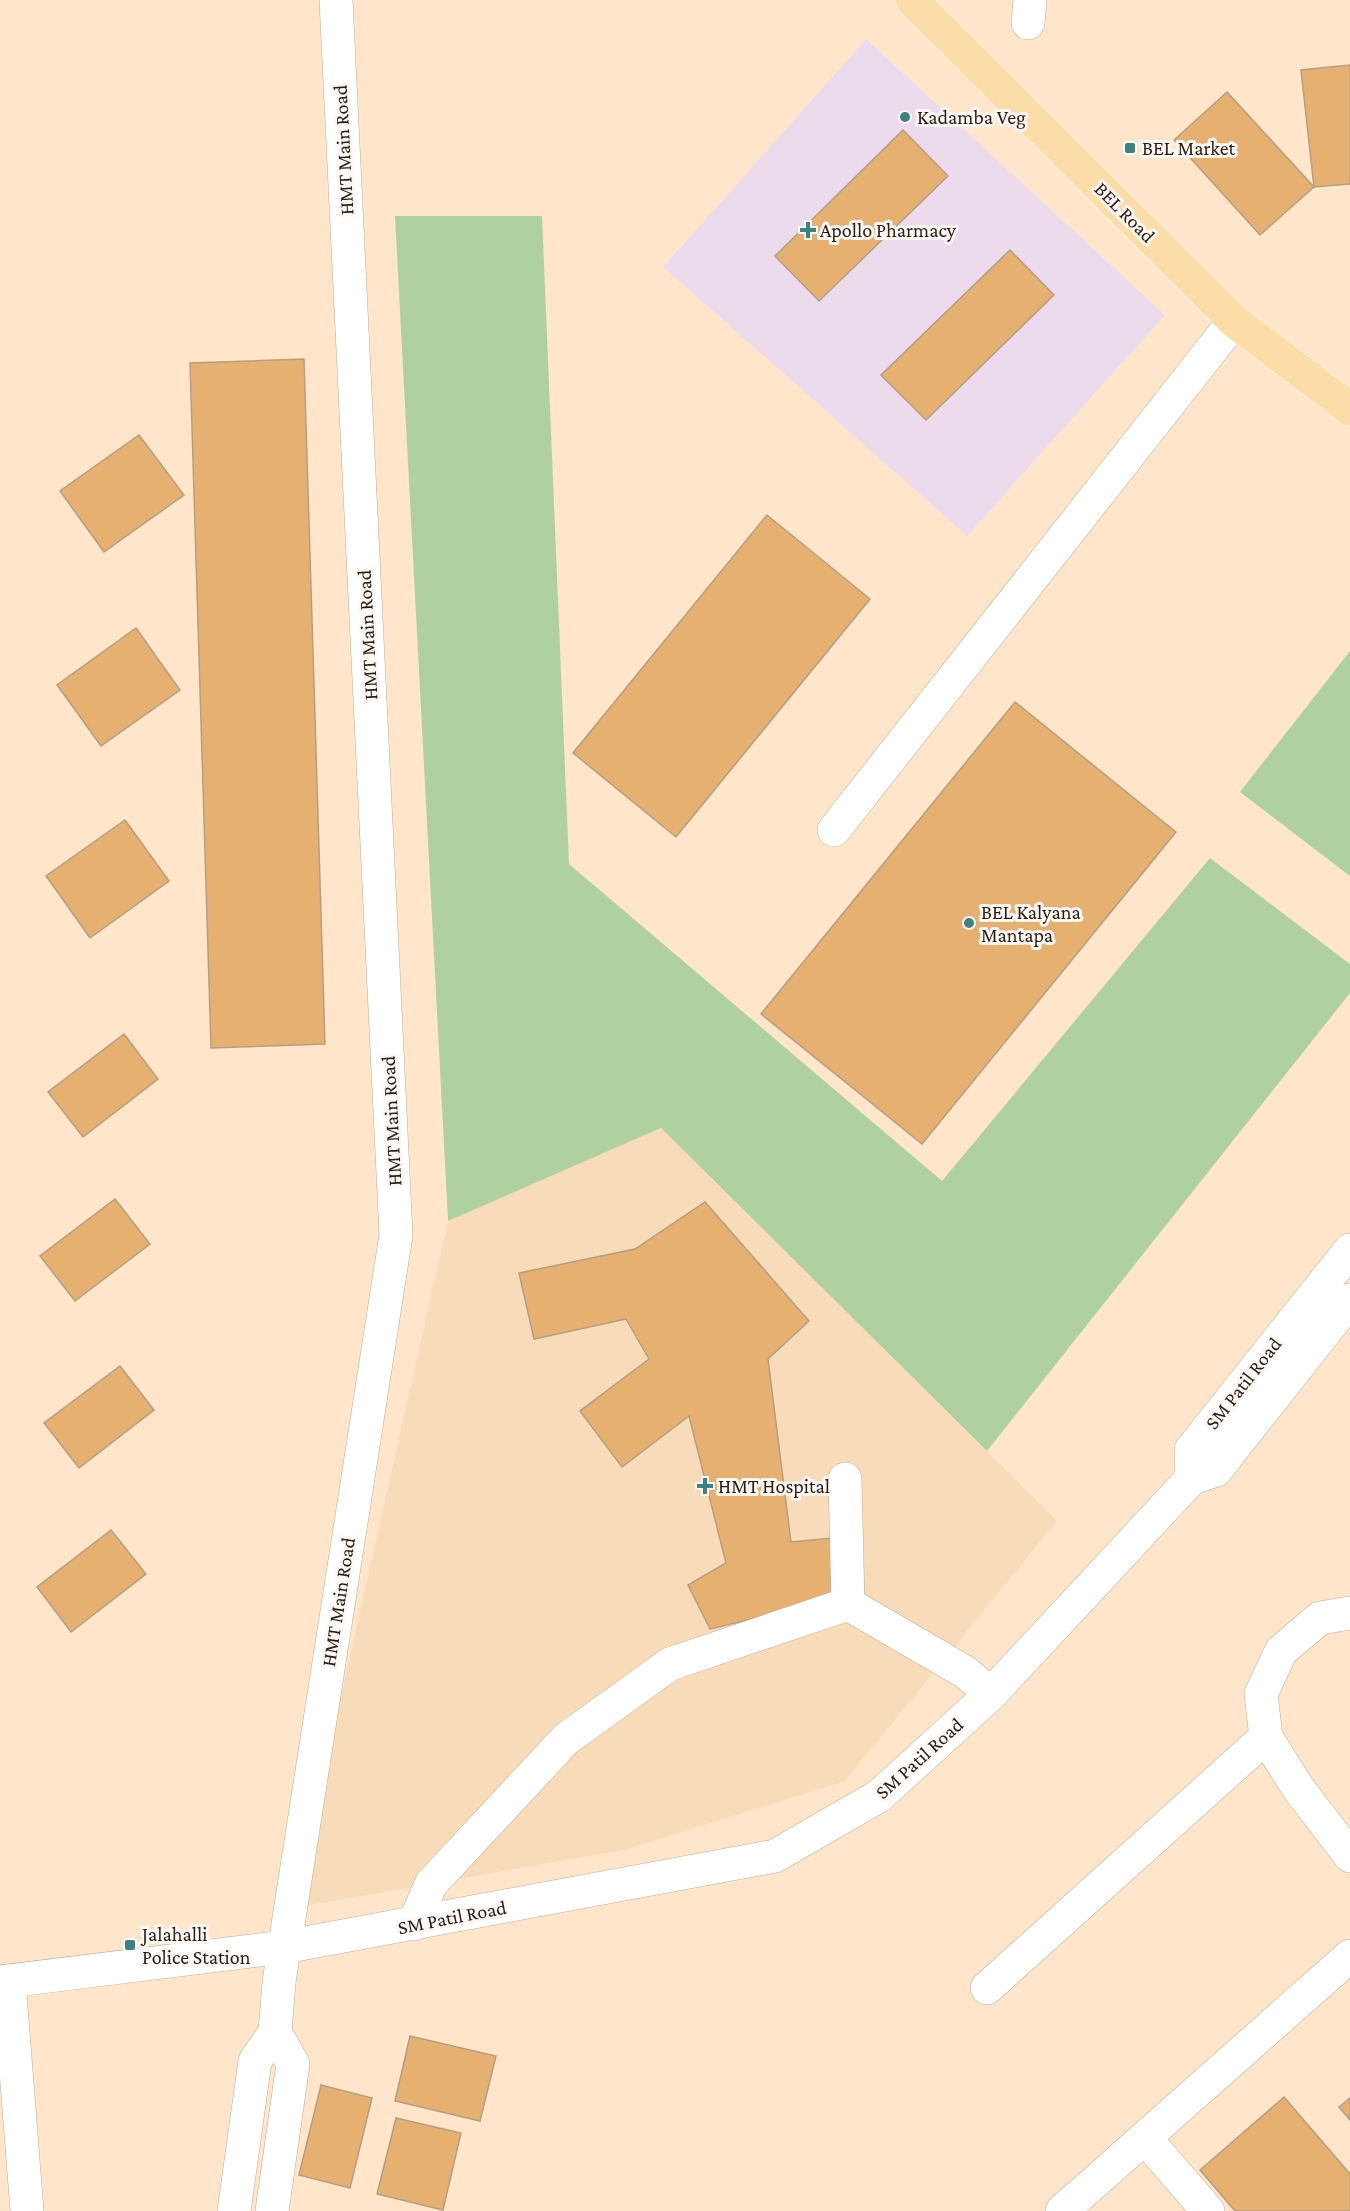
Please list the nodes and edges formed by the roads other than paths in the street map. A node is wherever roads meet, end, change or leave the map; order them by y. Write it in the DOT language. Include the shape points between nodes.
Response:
graph roads {
  1 [pos="336,0"];
  2 [pos="912,0"];
  3 [pos="1234,321"];
  4 [pos="1350,409"];
  5 [pos="834,830"];
  6 [pos="1350,1250"];
  7 [pos="1350,1300"];
  8 [pos="1192,1478"];
  9 [pos="845,1479"];
  10 [pos="848,1604"];
  11 [pos="1350,1613"];
  12 [pos="991,1694"];
  13 [pos="1266,1737"];
  14 [pos="1350,1856"];
  15 [pos="414,1924"];
  16 [pos="284,1947"];
  17 [pos="1350,1956"];
  18 [pos="5,1982"];
  19 [pos="987,1988"];
  20 [pos="275,2032"];
  21 [pos="1144,2138"];
  22 [pos="27,2211"];
  23 [pos="234,2211"];
  24 [pos="272,2211"];
  25 [pos="1062,2211"];
  26 [pos="1208,2211"];
  1 -- 16 [label="street, HMT Main Road" via="396,1235"];
  2 -- 3 [label="main road, BEL Road"];
  3 -- 4 [label="main road, BEL Road"];
  3 -- 5 [label="street"];
  6 -- 8 [label="street, SM Patil Road" via="1191,1450"];
  7 -- 8 [label="street" via="1216,1470"];
  8 -- 12 [label="street, SM Patil Road"];
  9 -- 10 [label="street"];
  10 -- 12 [label="street" via="965,1672"];
  10 -- 15 [label="street" via="670,1664 566,1739 431,1884"];
  11 -- 13 [label="street" via="1320,1618 1281,1651 1261,1694"];
  12 -- 15 [label="street, SM Patil Road" via="879,1796 774,1856"];
  13 -- 14 [label="street" via="1298,1788"];
  13 -- 19 [label="street"];
  15 -- 16 [label="street, SM Patil Road"];
  16 -- 18 [label="street"];
  16 -- 20 [label="street, HMT Main Road"];
  17 -- 21 [label="street"];
  18 -- 22 [label="street"];
  20 -- 23 [label="street" via="255,2061"];
  20 -- 24 [label="street" via="293,2064"];
  21 -- 25 [label="street"];
  21 -- 26 [label="street"];
}
